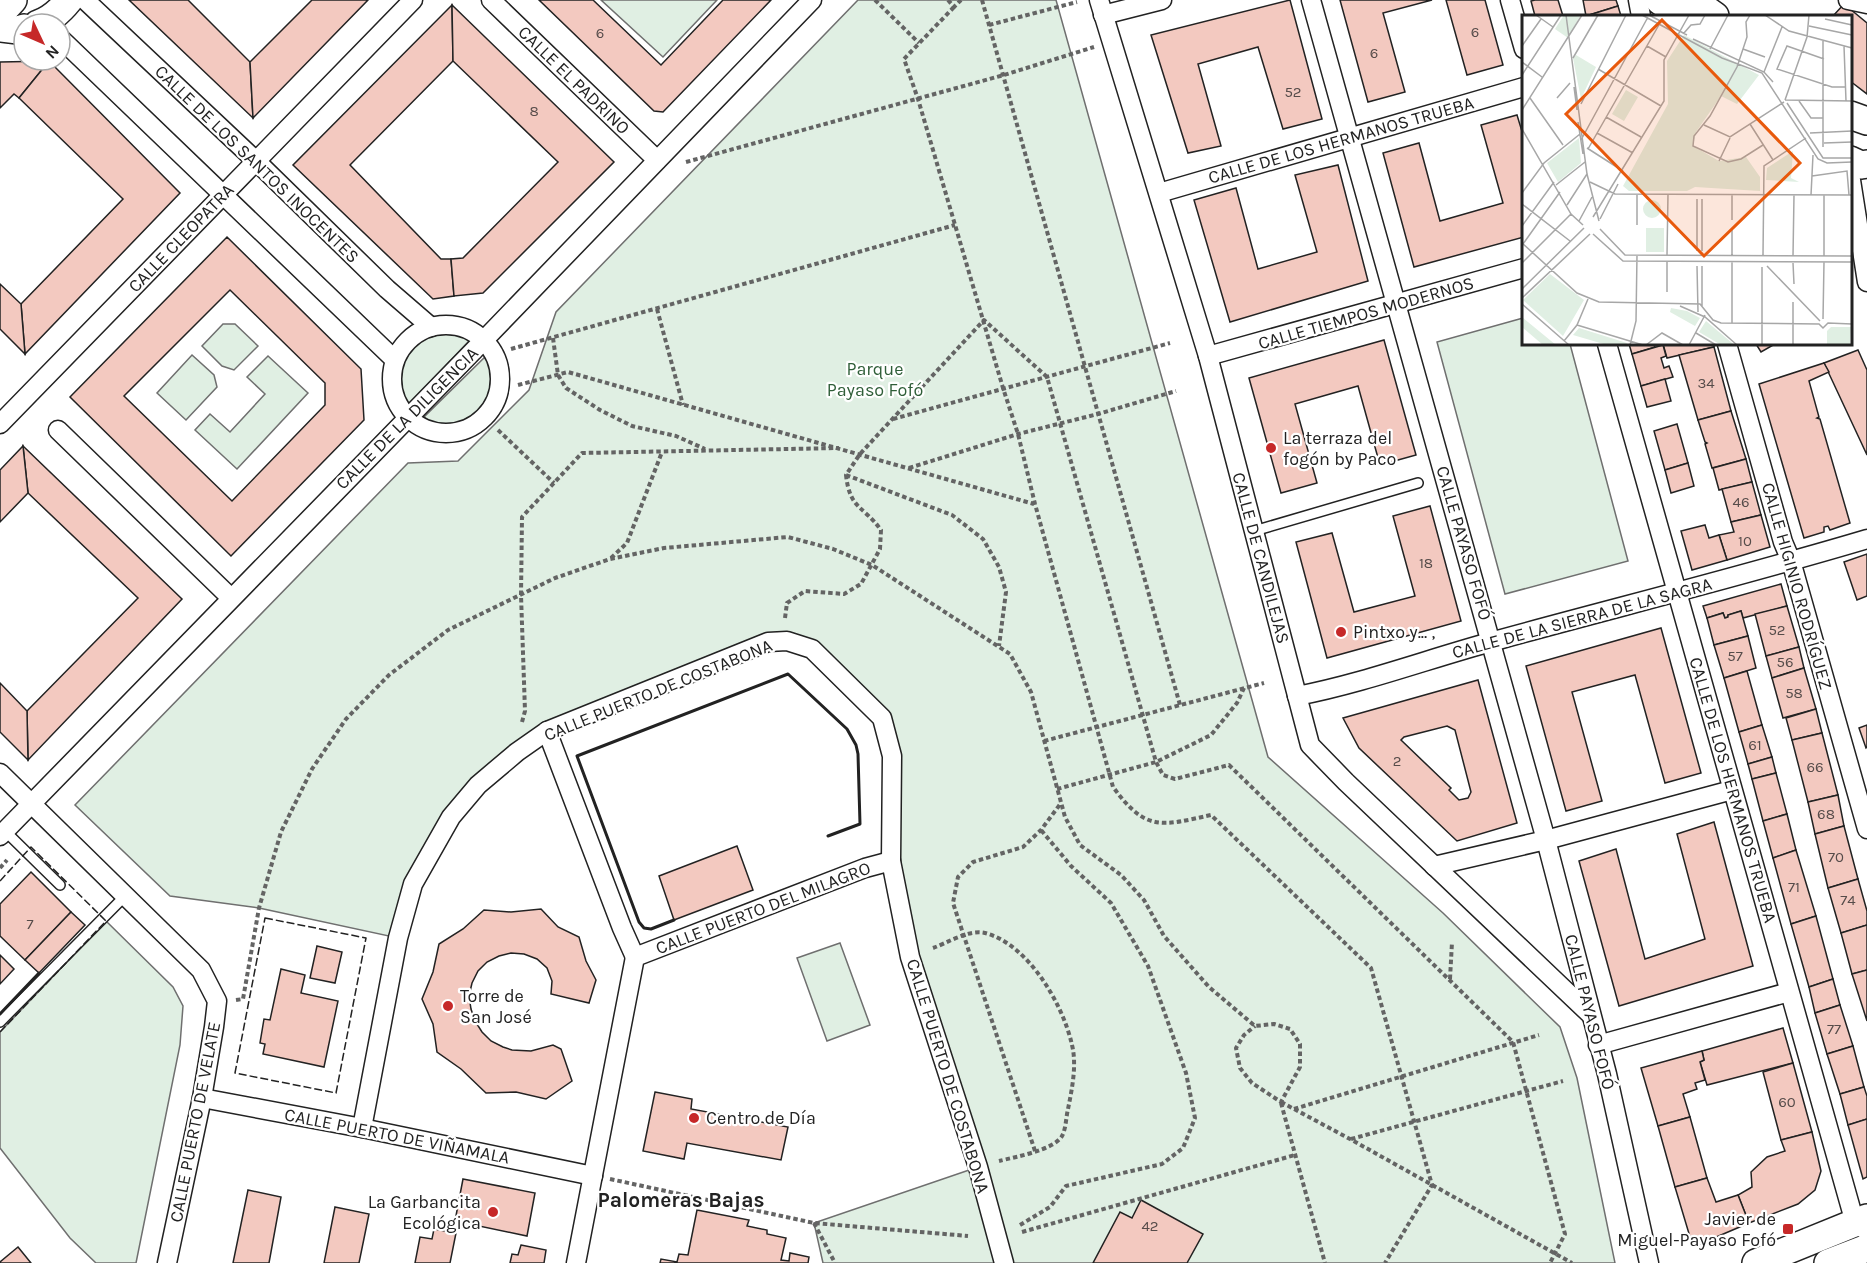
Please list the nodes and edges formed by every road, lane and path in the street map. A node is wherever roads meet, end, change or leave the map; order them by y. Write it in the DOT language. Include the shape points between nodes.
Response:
graph roads {
  1 [pos="13,0"];
  2 [pos="69,0"];
  3 [pos="85,0"];
  4 [pos="413,0"];
  5 [pos="492,0"];
  6 [pos="812,0"];
  7 [pos="876,0"];
  8 [pos="948,0"];
  9 [pos="961,0"];
  10 [pos="982,0"];
  11 [pos="1162,0"];
  12 [pos="1311,0"];
  13 [pos="1510,0"];
  14 [pos="1638,0"];
  15 [pos="1659,0"];
  16 [pos="1672,0"];
  17 [pos="1693,0"];
  18 [pos="1848,0"];
  19 [pos="1077,2"];
  20 [pos="1867,4"];
  21 [pos="954,7"];
  22 [pos="1101,8"];
  23 [pos="59,12"];
  24 [pos="0,14"];
  25 [pos="1641,15"];
  26 [pos="1682,15"];
  27 [pos="1682,15"];
  28 [pos="1714,15"];
  29 [pos="990,25"];
  30 [pos="1112,42"];
  31 [pos="1522,42"];
  32 [pos="920,43"];
  33 [pos="72,55"];
  34 [pos="1004,75"];
  35 [pos="1522,88"];
  36 [pos="918,99"];
  37 [pos="1852,115"];
  38 [pos="1867,121"];
  39 [pos="1350,138"];
  40 [pos="657,160"];
  41 [pos="1852,160"];
  42 [pos="256,161"];
  43 [pos="686,162"];
  44 [pos="1867,164"];
  45 [pos="1852,181"];
  46 [pos="1159,193"];
  47 [pos="224,195"];
  48 [pos="956,225"];
  49 [pos="1852,235"];
  50 [pos="1522,269"];
  51 [pos="1867,282"];
  52 [pos="1867,297"];
  53 [pos="1397,305"];
  54 [pos="657,309"];
  55 [pos="984,320"];
  56 [pos="431,327"];
  57 [pos="553,338"];
  58 [pos="484,340"];
  59 [pos="1170,343"];
  60 [pos="1607,345"];
  61 [pos="1727,345"];
  62 [pos="511,349"];
  63 [pos="1208,356"];
  64 [pos="395,360"];
  65 [pos="1085,367"];
  66 [pos="558,375"];
  67 [pos="1047,377"];
  68 [pos="518,385"];
  69 [pos="1003,388"];
  70 [pos="1176,391"];
  71 [pos="683,405"];
  72 [pos="1098,414"];
  73 [pos="407,417"];
  74 [pos="892,419"];
  75 [pos="0,424"];
  76 [pos="1060,424"];
  77 [pos="58,430"];
  78 [pos="498,430"];
  79 [pos="1018,434"];
  80 [pos="838,448"];
  81 [pos="709,450"];
  82 [pos="662,452"];
  83 [pos="860,454"];
  84 [pos="909,468"];
  85 [pos="846,475"];
  86 [pos="554,483"];
  87 [pos="1418,483"];
  88 [pos="1035,504"];
  89 [pos="1254,531"];
  90 [pos="1867,538"];
  91 [pos="610,559"];
  92 [pos="1791,561"];
  93 [pos="872,565"];
  94 [pos="1677,592"];
  95 [pos="521,595"];
  96 [pos="231,598"];
  97 [pos="785,618"];
  98 [pos="1491,641"];
  99 [pos="999,646"];
  100 [pos="1264,683"];
  101 [pos="1244,688"];
  102 [pos="1297,696"];
  103 [pos="1180,705"];
  104 [pos="1143,715"];
  105 [pos="522,722"];
  106 [pos="1097,727"];
  107 [pos="547,731"];
  108 [pos="1044,741"];
  109 [pos="1156,762"];
  110 [pos="0,772"];
  111 [pos="1110,774"];
  112 [pos="1057,789"];
  113 [pos="1732,790"];
  114 [pos="32,803"];
  115 [pos="1061,803"];
  116 [pos="1867,829"];
  117 [pos="1041,831"];
  118 [pos="3,833"];
  119 [pos="1546,840"];
  120 [pos="7,860"];
  121 [pos="891,861"];
  122 [pos="1434,866"];
  123 [pos="0,868"];
  124 [pos="60,885"];
  125 [pos="125,896"];
  126 [pos="964,936"];
  127 [pos="1452,942"];
  128 [pos="933,948"];
  129 [pos="635,957"];
  130 [pos="1450,980"];
  131 [pos="1790,992"];
  132 [pos="217,1001"];
  133 [pos="1590,1014"];
  134 [pos="0,1022"];
  135 [pos="1255,1026"];
  136 [pos="1539,1035"];
  137 [pos="1514,1042"];
  138 [pos="1598,1045"];
  139 [pos="1402,1077"];
  140 [pos="1563,1081"];
  141 [pos="1526,1090"];
  142 [pos="202,1098"];
  143 [pos="1281,1102"];
  144 [pos="1293,1109"];
  145 [pos="1415,1121"];
  146 [pos="362,1128"];
  147 [pos="1350,1139"];
  148 [pos="1035,1151"];
  149 [pos="1295,1155"];
  150 [pos="999,1161"];
  151 [pos="593,1176"];
  152 [pos="1432,1185"];
  153 [pos="814,1223"];
  154 [pos="1863,1224"];
  155 [pos="1020,1225"];
  156 [pos="1022,1232"];
  157 [pos="968,1236"];
  158 [pos="1867,1248"];
  159 [pos="1555,1253"];
  160 [pos="167,1263"];
  161 [pos="576,1263"];
  162 [pos="835,1263"];
  163 [pos="1004,1263"];
  164 [pos="1325,1263"];
  165 [pos="1385,1263"];
  166 [pos="1550,1263"];
  167 [pos="1572,1263"];
  168 [pos="1649,1263"];
  169 [pos="1756,1263"];
  170 [pos="1828,1263"];
  1 -- 24 [label="street"];
  2 -- 23 [label="street"];
  3 -- 42 [label="street, CALLE DE LOS SANTOS INOCENTES"];
  4 -- 42 [label="street, CALLE CLEOPATRA"];
  5 -- 40 [label="street, CALLE EL PADRINO"];
  6 -- 40 [label="street, CALLE DE LA DILIGENCIA"];
  7 -- 32 [label="path"];
  8 -- 21 [label="path"];
  9 -- 21 [label="path"];
  10 -- 29 [label="path"];
  11 -- 22 [label="street"];
  12 -- 39 [label="street, CALLE PAYASO FOFÓ"];
  13 -- 31 [label="street"];
  14 -- 25 [label="street"];
  15 -- 26 [label="street"];
  16 -- 27 [label="street"];
  17 -- 28 [label="street"];
  18 -- 20 [label="street"];
  19 -- 29 [label="path"];
  21 -- 32 [label="path"];
  22 -- 30 [label="street, CALLE DE CANDILEJAS"];
  29 -- 34 [label="path"];
  30 -- 34 [label="path"];
  30 -- 46 [label="street, CALLE DE CANDILEJAS"];
  32 -- 36 [label="path" via="904,59"];
  33 -- 47 [label="street"];
  34 -- 36 [label="path"];
  34 -- 65 [label="path"];
  35 -- 39 [label="street, CALLE DE LOS HERMANOS TRUEBA"];
  36 -- 43 [label="path"];
  36 -- 48 [label="path"];
  37 -- 38 [label="street"];
  39 -- 46 [label="street, CALLE DE LOS HERMANOS TRUEBA"];
  39 -- 53 [label="street, CALLE PAYASO FOFÓ"];
  40 -- 58 [label="street, CALLE DE LA DILIGENCIA"];
  41 -- 44 [label="street"];
  42 -- 47 [label="street, CALLE CLEOPATRA"];
  42 -- 56 [label="street, CALLE DE LOS SANTOS INOCENTES"];
  45 -- 51 [label="street"];
  46 -- 63 [label="street, CALLE DE CANDILEJAS"];
  47 -- 64 [label="street"];
  47 -- 75 [label="street, CALLE CLEOPATRA"];
  48 -- 54 [label="path"];
  48 -- 55 [label="path"];
  49 -- 52 [label="street"];
  50 -- 53 [label="street, CALLE TIEMPOS MODERNOS"];
  53 -- 63 [label="street, CALLE TIEMPOS MODERNOS"];
  53 -- 98 [label="street, CALLE PAYASO FOFÓ"];
  54 -- 57 [label="path"];
  54 -- 71 [label="path"];
  55 -- 67 [label="path"];
  55 -- 69 [label="path"];
  55 -- 74 [label="path"];
  56 -- 58 [label="street" via="459,326"];
  56 -- 64 [label="street" via="416,334"];
  57 -- 62 [label="path"];
  57 -- 66 [label="path"];
  58 -- 73 [label="street, CALLE DE LA DILIGENCIA"];
  58 -- 73 [label="street" via="495,353 500,370 495,404 485,418 471,428 437,433"];
  59 -- 65 [label="path"];
  60 -- 94 [label="street, CALLE DE LOS HERMANOS TRUEBA"];
  61 -- 92 [label="street, CALLE HIGINIO RODRÍGUEZ"];
  63 -- 89 [label="street, CALLE DE CANDILEJAS"];
  64 -- 73 [label="street" via="393,390"];
  65 -- 67 [label="path"];
  65 -- 72 [label="path"];
  66 -- 68 [label="path"];
  66 -- 71 [label="path" via="568,372"];
  66 -- 81 [label="path" via="566,388 632,426 676,435"];
  67 -- 69 [label="path"];
  67 -- 76 [label="path"];
  69 -- 74 [label="path"];
  69 -- 79 [label="path"];
  70 -- 72 [label="path"];
  71 -- 80 [label="path"];
  72 -- 76 [label="path"];
  72 -- 103 [label="path"];
  73 -- 96 [label="street, CALLE DE LA DILIGENCIA"];
  74 -- 83 [label="path"];
  76 -- 79 [label="path"];
  76 -- 104 [label="path"];
  77 -- 96 [label="street"];
  78 -- 86 [label="path"];
  79 -- 84 [label="path"];
  79 -- 88 [label="path"];
  80 -- 81 [label="path"];
  80 -- 83 [label="path"];
  81 -- 82 [label="path"];
  82 -- 86 [label="path" via="582,453"];
  82 -- 91 [label="path" via="627,543"];
  83 -- 84 [label="path"];
  83 -- 85 [label="path"];
  84 -- 88 [label="path"];
  85 -- 93 [label="path" via="848,493 881,530 880,549"];
  85 -- 99 [label="path" via="952,515 983,539 999,567 1006,592"];
  86 -- 95 [label="path" via="522,517"];
  87 -- 89 [label="lane"];
  88 -- 106 [label="path"];
  89 -- 102 [label="street, CALLE DE CANDILEJAS"];
  90 -- 92 [label="street, CALLE DE LA SIERRA DE LA SAGRA"];
  91 -- 93 [label="path" via="664,548 788,537"];
  91 -- 95 [label="path"];
  92 -- 94 [label="street, CALLE DE LA SIERRA DE LA SAGRA"];
  92 -- 116 [label="street, CALLE HIGINIO RODRÍGUEZ"];
  93 -- 97 [label="path" via="861,584 844,594 805,591 787,603"];
  93 -- 99 [label="path"];
  94 -- 98 [label="street, CALLE DE LA SIERRA DE LA SAGRA"];
  94 -- 113 [label="street, CALLE DE LOS HERMANOS TRUEBA"];
  95 -- 105 [label="path" via="525,711"];
  95 -- 132 [label="path" via="448,630 389,675 346,719 312,769 281,832 259,908 243,999"];
  96 -- 114 [label="street, CALLE DE LA DILIGENCIA"];
  98 -- 102 [label="street, CALLE DE LA SIERRA DE LA SAGRA" via="1340,687"];
  98 -- 119 [label="street, CALLE PAYASO FOFÓ"];
  99 -- 108 [label="path" via="1010,654 1030,692"];
  100 -- 101 [label="path"];
  101 -- 103 [label="path"];
  101 -- 109 [label="path" via="1237,703 1210,735"];
  102 -- 122 [label="street, CALLE DE CANDILEJAS" via="1310,745"];
  103 -- 104 [label="path"];
  104 -- 106 [label="path"];
  104 -- 109 [label="path"];
  106 -- 108 [label="path"];
  106 -- 111 [label="path"];
  107 -- 121 [label="street, CALLE PUERTO DE COSTABONA" via="768,642 787,641 812,649 882,718 892,756"];
  107 -- 129 [label="street, CALLE PUERTO DEL MILAGRO"];
  107 -- 146 [label="street, CALLE PUERTO DE COSTABONA" via="478,785 451,817 413,884 398,938"];
  108 -- 112 [label="path"];
  109 -- 111 [label="path"];
  109 -- 130 [label="path" via="1162,775 1175,779 1229,765"];
  110 -- 114 [label="street, CALLE PUERTO DE VELATE"];
  111 -- 112 [label="path"];
  111 -- 139 [label="path" via="1113,787 1126,806 1148,821 1170,824 1211,815 1371,968"];
  112 -- 115 [label="path"];
  113 -- 119 [label="street"];
  113 -- 131 [label="street, CALLE DE LOS HERMANOS TRUEBA"];
  114 -- 118 [label="street, CALLE DE LA DILIGENCIA"];
  114 -- 125 [label="street, CALLE PUERTO DE VELATE"];
  115 -- 117 [label="path"];
  115 -- 135 [label="path" via="1080,845 1121,874 1144,900 1164,936 1209,987"];
  117 -- 126 [label="path" via="1023,847 973,862 958,877 953,903"];
  117 -- 155 [label="path" via="1111,903 1148,966 1186,1073 1195,1118 1183,1148 1162,1164 1066,1186 1050,1207"];
  118 -- 124 [label="lane"];
  119 -- 122 [label="street"];
  119 -- 133 [label="street, CALLE PAYASO FOFÓ"];
  120 -- 123 [label="path"];
  121 -- 129 [label="street, CALLE PUERTO DEL MILAGRO"];
  121 -- 163 [label="street, CALLE PUERTO DE COSTABONA" via="910,957 978,1167"];
  122 -- 133 [label="street, CALLE DE CANDILEJAS"];
  125 -- 132 [label="street, CALLE PUERTO DE VELATE" via="201,970"];
  125 -- 134 [label="lane"];
  126 -- 128 [label="path"];
  126 -- 148 [label="path"];
  126 -- 148 [label="path" via="982,932 1003,940 1023,956 1061,1014 1073,1046 1073,1083 1062,1135 1054,1144"];
  127 -- 130 [label="path"];
  129 -- 151 [label="street, CALLE PUERTO DEL MILAGRO"];
  130 -- 137 [label="path"];
  131 -- 138 [label="street"];
  131 -- 154 [label="street, CALLE DE LOS HERMANOS TRUEBA"];
  132 -- 142 [label="street, CALLE PUERTO DE VELATE"];
  133 -- 138 [label="street, CALLE PAYASO FOFÓ"];
  135 -- 143 [label="path" via="1236,1048 1240,1068 1252,1083"];
  135 -- 143 [label="path" via="1274,1024 1290,1029 1300,1044 1300,1067"];
  136 -- 137 [label="path"];
  137 -- 139 [label="path"];
  137 -- 141 [label="path"];
  138 -- 168 [label="street, CALLE PAYASO FOFÓ"];
  139 -- 144 [label="path"];
  139 -- 145 [label="path"];
  140 -- 141 [label="path"];
  141 -- 145 [label="path"];
  141 -- 159 [label="path" via="1565,1234"];
  142 -- 146 [label="street, CALLE PUERTO DE VIÑAMALA"];
  142 -- 160 [label="street, CALLE PUERTO DE VELATE"];
  143 -- 144 [label="path"];
  143 -- 149 [label="path"];
  144 -- 147 [label="path"];
  145 -- 147 [label="path"];
  145 -- 152 [label="path"];
  146 -- 151 [label="street, CALLE PUERTO DE VIÑAMALA"];
  147 -- 152 [label="path"];
  148 -- 150 [label="path"];
  149 -- 156 [label="path"];
  149 -- 164 [label="path"];
  151 -- 153 [label="path"];
  151 -- 161 [label="street, CALLE PUERTO DEL MILAGRO"];
  152 -- 159 [label="path"];
  152 -- 165 [label="path"];
  153 -- 157 [label="path"];
  153 -- 162 [label="path"];
  154 -- 169 [label="street"];
  158 -- 170 [label="street"];
  159 -- 166 [label="path"];
  159 -- 167 [label="path"];
}
